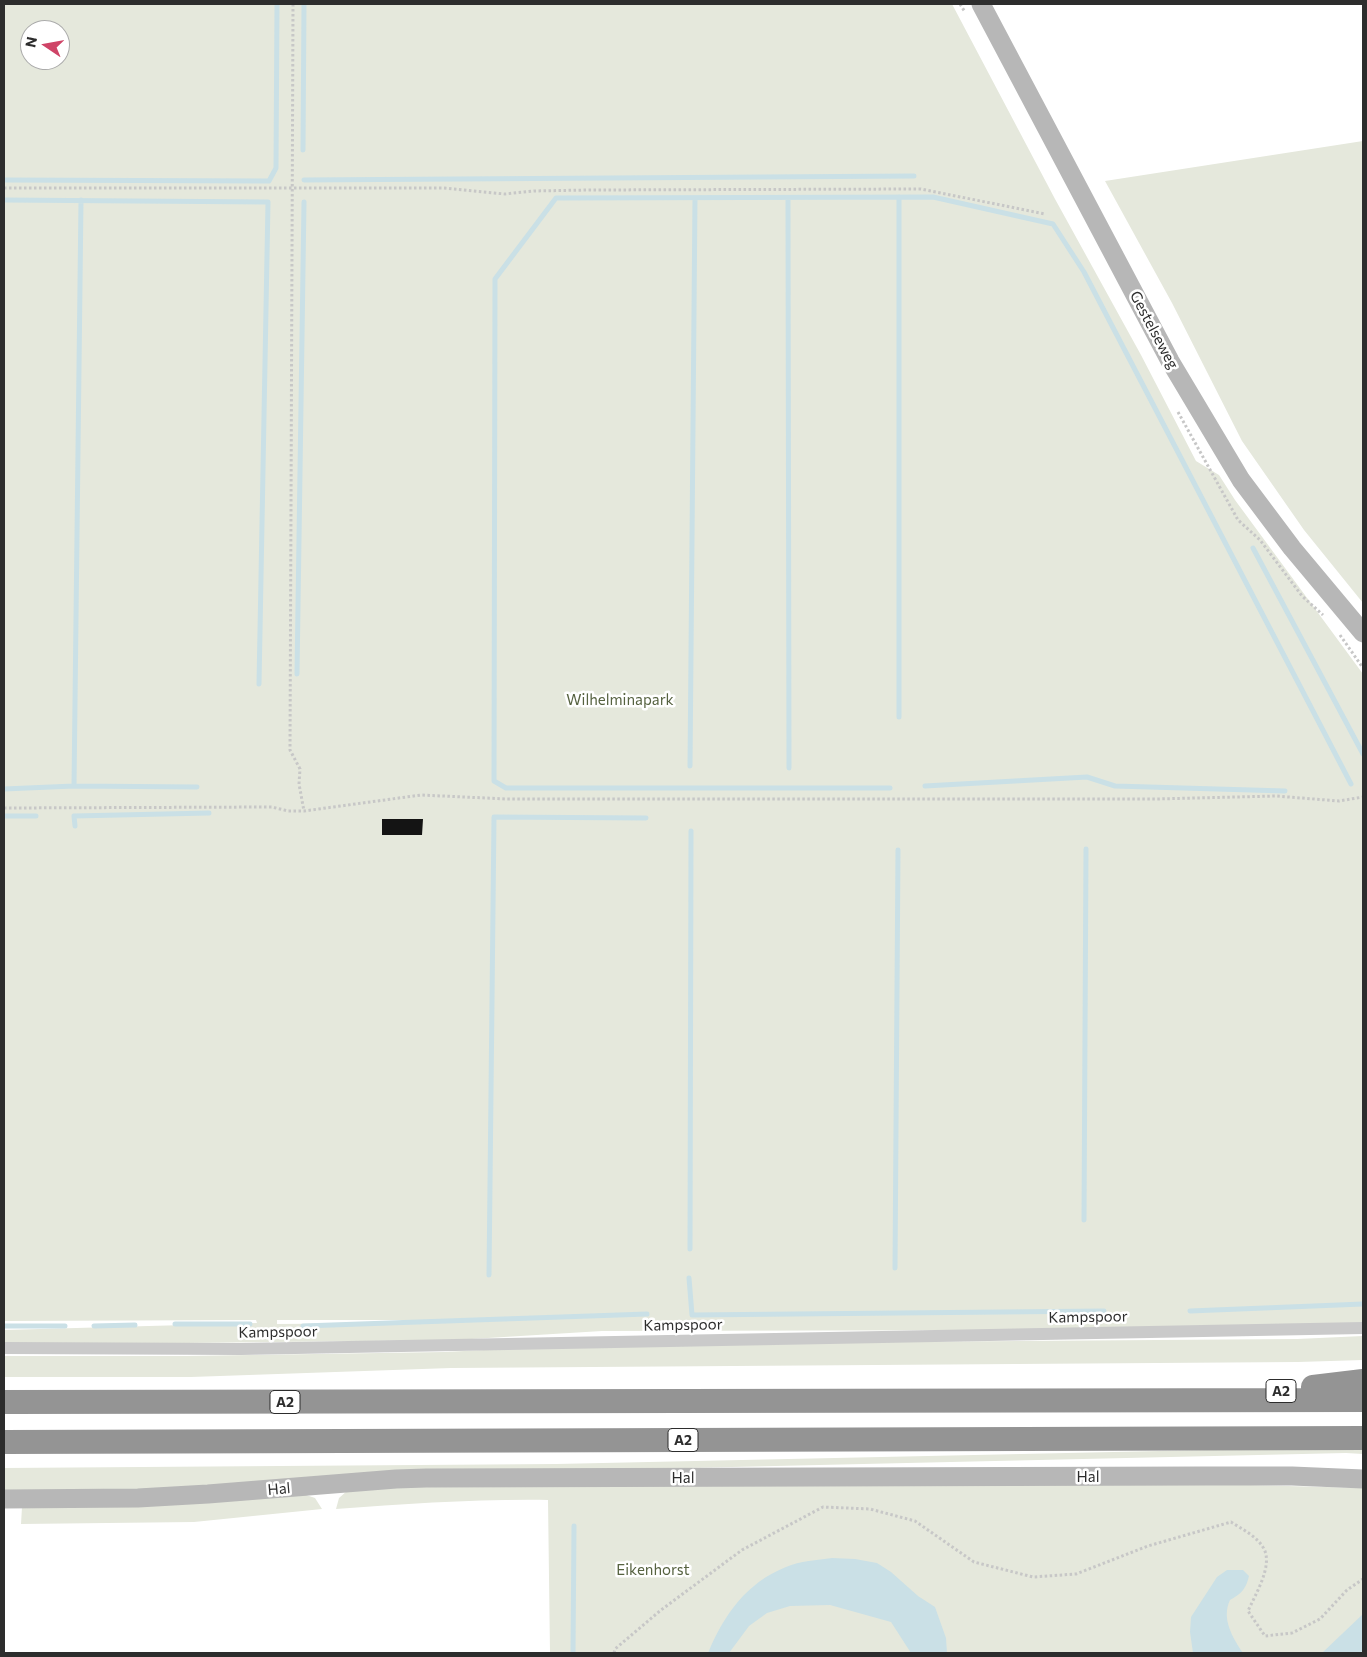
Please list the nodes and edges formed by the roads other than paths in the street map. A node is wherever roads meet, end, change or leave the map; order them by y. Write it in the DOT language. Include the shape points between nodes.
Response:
graph roads {
  1 [pos="981,4"];
  2 [pos="1363,633"];
  3 [pos="1363,1328"];
  4 [pos="4,1348"];
  5 [pos="1363,1381"];
  6 [pos="1198,1400"];
  7 [pos="1363,1400"];
  8 [pos="4,1402"];
  9 [pos="1363,1438"];
  10 [pos="4,1442"];
  11 [pos="1363,1479"];
  12 [pos="4,1499"];
  1 -- 2 [label="street, Gestelseweg" via="1170,361 1241,480 1292,548"];
  3 -- 4 [label="street, Kampspoor" via="261,1348"];
  5 -- 6 [label="highway, A2"];
  6 -- 7 [label="highway, A2"];
  6 -- 8 [label="highway, A2"];
  9 -- 10 [label="highway, A2"];
  11 -- 12 [label="street, Hal" via="1224,1476 426,1478 138,1498"];
}
